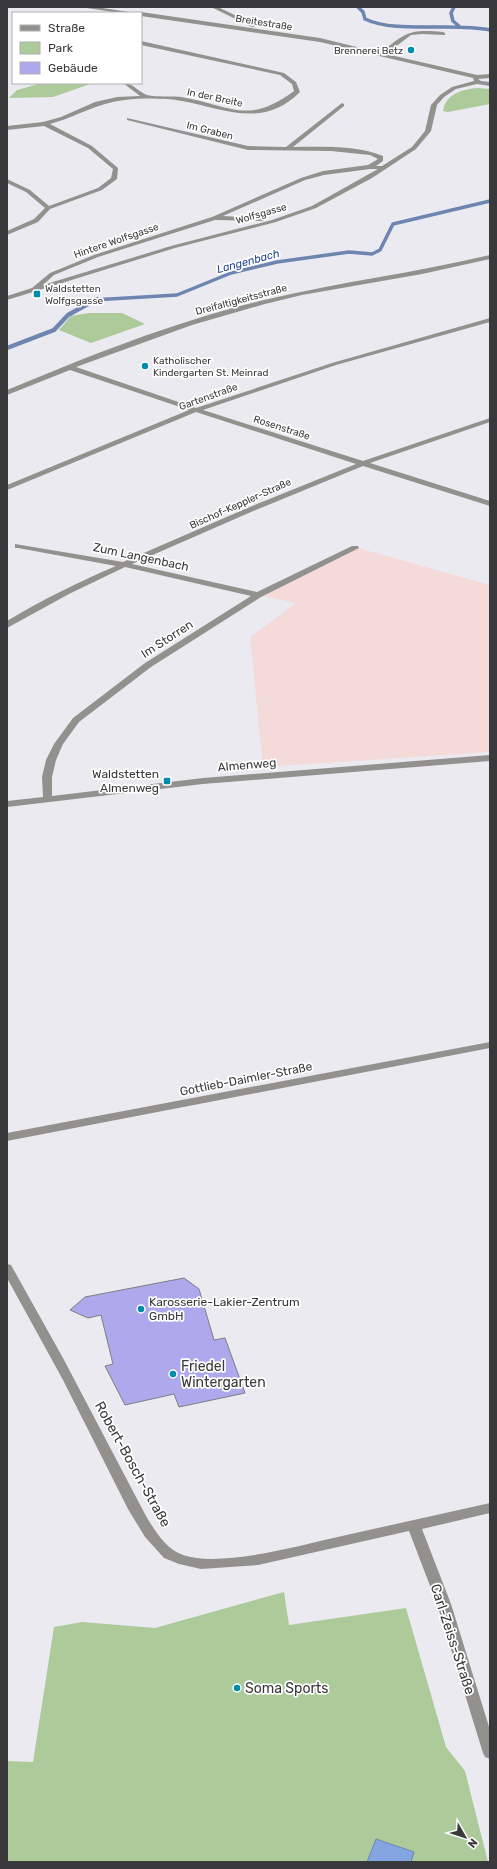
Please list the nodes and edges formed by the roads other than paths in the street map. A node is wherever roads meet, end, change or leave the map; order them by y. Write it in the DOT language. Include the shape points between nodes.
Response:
graph roads {
  1 [pos="83,7"];
  2 [pos="214,7"];
  3 [pos="105,11"];
  4 [pos="119,12"];
  5 [pos="142,14"];
  6 [pos="262,30"];
  7 [pos="443,34"];
  8 [pos="142,43"];
  9 [pos="382,55"];
  10 [pos="490,76"];
  11 [pos="477,79"];
  12 [pos="127,84"];
  13 [pos="490,84"];
  14 [pos="146,97"];
  15 [pos="342,105"];
  16 [pos="129,118"];
  17 [pos="45,124"];
  18 [pos="7,128"];
  19 [pos="287,149"];
  20 [pos="370,167"];
  21 [pos="384,168"];
  22 [pos="7,181"];
  23 [pos="48,208"];
  24 [pos="214,218"];
  25 [pos="274,221"];
  26 [pos="7,233"];
  27 [pos="490,257"];
  28 [pos="30,292"];
  29 [pos="7,298"];
  30 [pos="490,320"];
  31 [pos="69,367"];
  32 [pos="7,393"];
  33 [pos="196,410"];
  34 [pos="490,420"];
  35 [pos="362,463"];
  36 [pos="7,488"];
  37 [pos="490,504"];
  38 [pos="18,546"];
  39 [pos="355,548"];
  40 [pos="125,565"];
  41 [pos="258,594"];
  42 [pos="7,625"];
  43 [pos="490,758"];
  44 [pos="48,800"];
  45 [pos="7,804"];
  46 [pos="490,1045"];
  47 [pos="7,1137"];
  48 [pos="7,1268"];
  49 [pos="490,1508"];
  50 [pos="414,1526"];
  51 [pos="490,1753"];
  1 -- 3 [label="street"];
  2 -- 6 [label="street"];
  3 -- 4 [label="street"];
  5 -- 6 [label="street, Breitestraße"];
  6 -- 9 [label="street, Breitestraße" via="340,44"];
  7 -- 9 [label="street" via="405,34"];
  8 -- 14 [label="street, In der Breite" via="282,74 292,79 297,92 279,106 255,113 226,110 178,98"];
  9 -- 11 [label="street, Breitestraße"];
  10 -- 11 [label="street"];
  11 -- 13 [label="street"];
  11 -- 21 [label="street, Wolfsgasse" via="442,96 434,105 428,131 422,139 414,148"];
  12 -- 14 [label="street"];
  14 -- 17 [label="street, In der Breite" via="102,102"];
  15 -- 19 [label="street"];
  16 -- 19 [label="street, Im Graben" via="248,148"];
  17 -- 18 [label="street, In der Breite"];
  17 -- 23 [label="street" via="90,147 116,169 114,179 100,189"];
  19 -- 20 [label="street, Im Graben" via="359,151 380,157 381,160"];
  20 -- 21 [label="street, Hintere Wolfsgasse"];
  20 -- 24 [label="street, Hintere Wolfsgasse" via="312,176"];
  21 -- 25 [label="street, Wolfsgasse" via="314,207"];
  22 -- 23 [label="street" via="28,191"];
  23 -- 26 [label="street" via="46,213 37,219"];
  24 -- 25 [label="street, Hintere Wolfsgasse"];
  24 -- 28 [label="street, Hintere Wolfsgasse" via="96,256 52,274"];
  25 -- 28 [label="street, Wolfsgasse" via="173,246"];
  27 -- 31 [label="street, Dreifaltigkeitsstraße" via="244,307 163,331"];
  28 -- 29 [label="street, Wolfsgasse"];
  30 -- 33 [label="street, Gartenstraße" via="334,364"];
  31 -- 32 [label="street, Dreifaltigkeitsstraße"];
  31 -- 33 [label="street, Rosenstraße"];
  33 -- 35 [label="street, Rosenstraße"];
  33 -- 36 [label="street, Gartenstraße"];
  34 -- 35 [label="street, Bischof-Keppler-Straße"];
  35 -- 37 [label="street, Rosenstraße"];
  35 -- 40 [label="street, Bischof-Keppler-Straße" via="296,489"];
  38 -- 40 [label="street, Zum Langenbach"];
  39 -- 41 [label="street, Im Storren"];
  40 -- 41 [label="street, Zum Langenbach"];
  40 -- 42 [label="street, Bischof-Keppler-Straße" via="75,587"];
  41 -- 44 [label="street, Im Storren" via="148,665 76,720 51,760"];
  43 -- 44 [label="street, Almenweg" via="203,781"];
  44 -- 45 [label="street, Almenweg"];
  46 -- 47 [label="street, Gottlieb-Daimler-Straße"];
  48 -- 50 [label="street, Robert-Bosch-Straße" via="148,1532 170,1554 194,1563 258,1560"];
  49 -- 50 [label="street, Robert-Bosch-Straße"];
  50 -- 51 [label="street, Carl-Zeiss-Straße" via="444,1604"];
}
